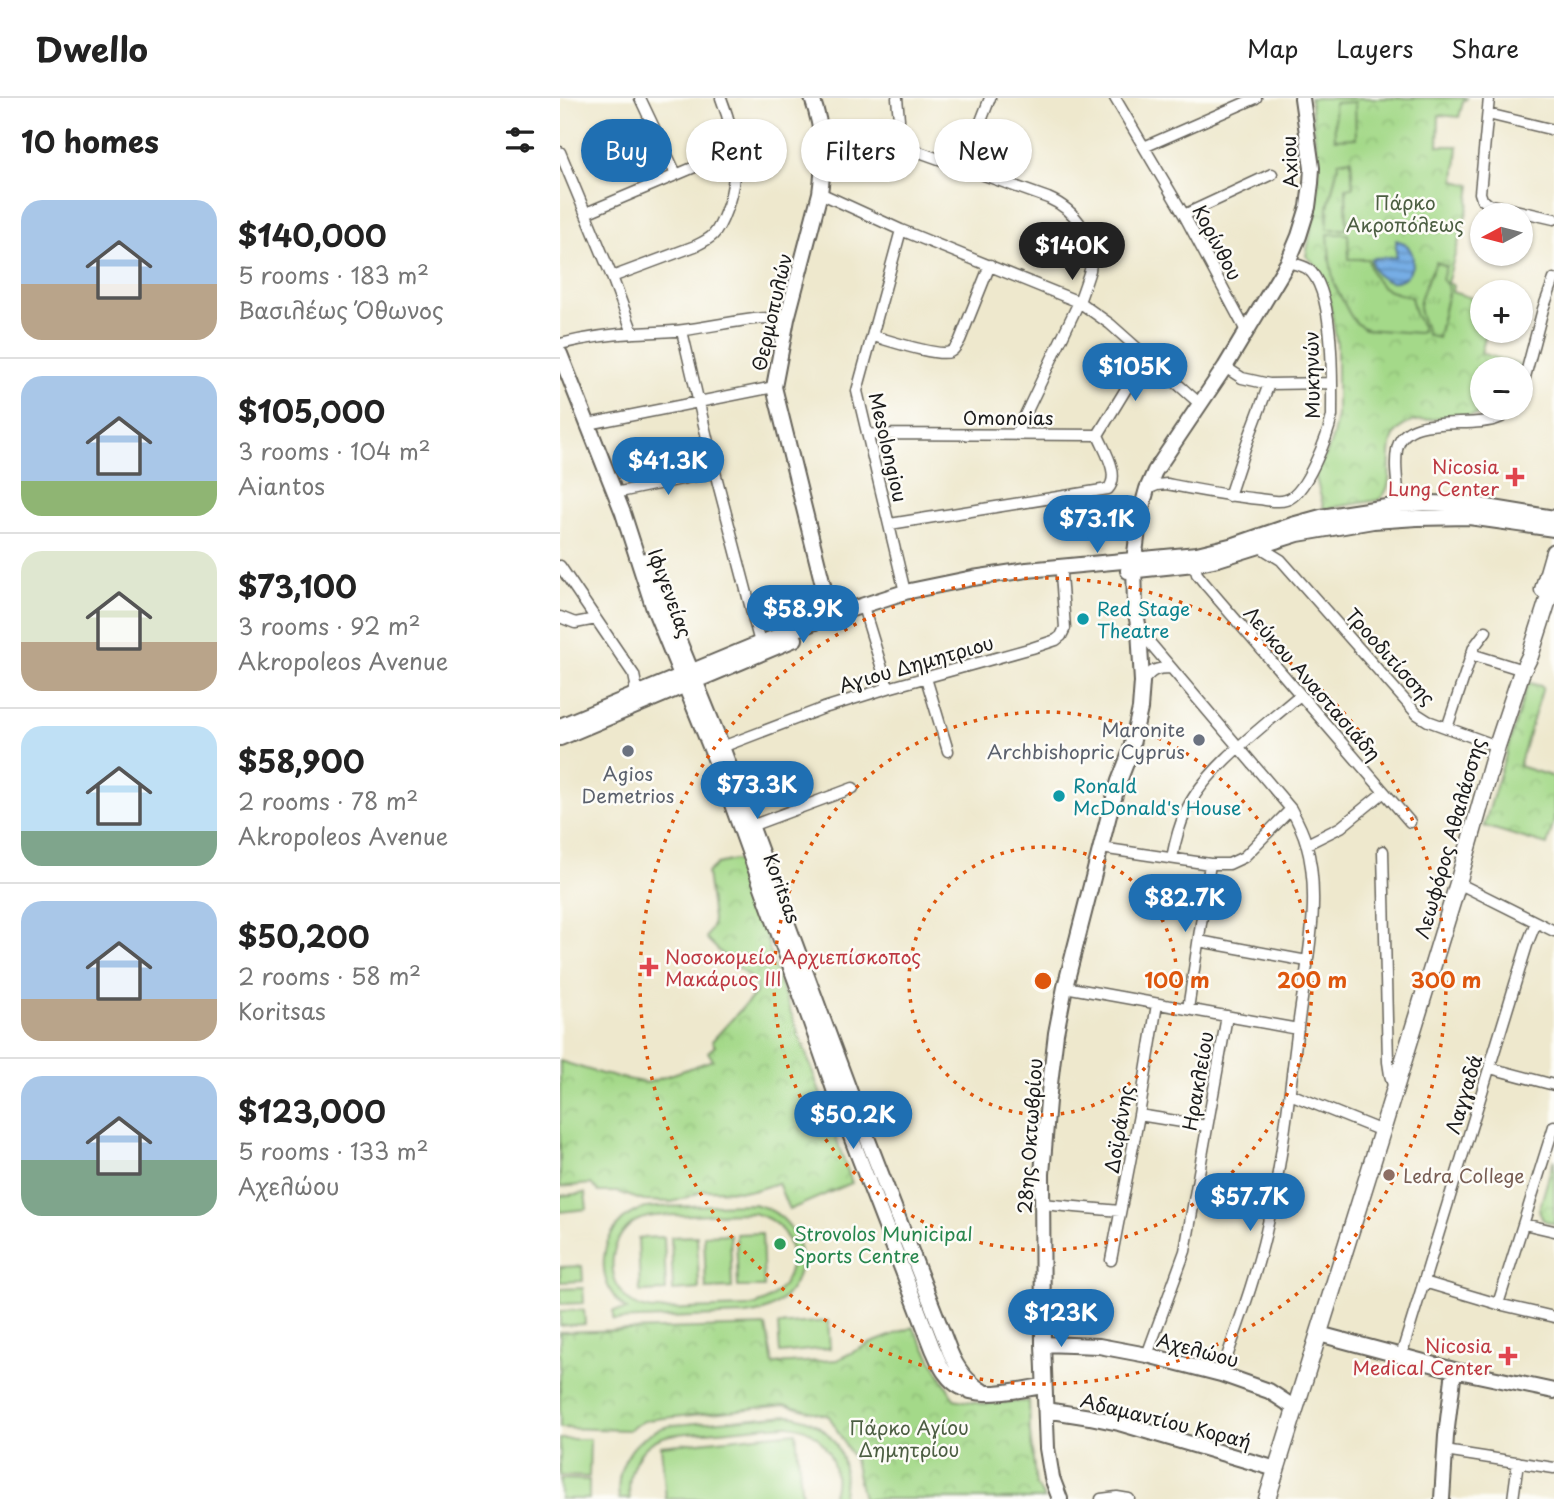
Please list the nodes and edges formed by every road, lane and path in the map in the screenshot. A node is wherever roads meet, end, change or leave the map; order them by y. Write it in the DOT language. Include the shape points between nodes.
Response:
graph roads {
  1 [pos="640,98"];
  2 [pos="720,98"];
  3 [pos="812,98"];
  4 [pos="897,98"];
  5 [pos="990,98"];
  6 [pos="1115,98"];
  7 [pos="1256,98"];
  8 [pos="1302,98"];
  9 [pos="1489,98"];
  10 [pos="1488,114"];
  11 [pos="728,119"];
  12 [pos="819,119"];
  13 [pos="899,119"];
  14 [pos="982,119"];
  15 [pos="1554,130"];
  16 [pos="1144,147"];
  17 [pos="560,152"];
  18 [pos="686,170"];
  19 [pos="676,174"];
  20 [pos="1272,174"];
  21 [pos="734,182"];
  22 [pos="821,182"];
  23 [pos="1004,182"];
  24 [pos="820,193"];
  25 [pos="586,213"];
  26 [pos="1184,215"];
  27 [pos="1554,219"];
  28 [pos="901,230"];
  29 [pos="1288,262"];
  30 [pos="990,265"];
  31 [pos="612,277"];
  32 [pos="1554,279"];
  33 [pos="1079,302"];
  34 [pos="787,319"];
  35 [pos="682,331"];
  36 [pos="1246,331"];
  37 [pos="633,333"];
  38 [pos="873,336"];
  39 [pos="560,344"];
  40 [pos="560,354"];
  41 [pos="1146,356"];
  42 [pos="1530,357"];
  43 [pos="1225,367"];
  44 [pos="1331,383"];
  45 [pos="1269,384"];
  46 [pos="774,387"];
  47 [pos="698,402"];
  48 [pos="1200,404"];
  49 [pos="1492,420"];
  50 [pos="588,425"];
  51 [pos="868,434"];
  52 [pos="1016,434"];
  53 [pos="1098,435"];
  54 [pos="715,472"];
  55 [pos="1147,489"];
  56 [pos="615,493"];
  57 [pos="1229,496"];
  58 [pos="1400,505"];
  59 [pos="1554,518"];
  60 [pos="890,524"];
  61 [pos="1554,529"];
  62 [pos="1283,538"];
  63 [pos="1260,547"];
  64 [pos="1554,552"];
  65 [pos="1281,560"];
  66 [pos="1194,564"];
  67 [pos="560,566"];
  68 [pos="1134,566"];
  69 [pos="1061,575"];
  70 [pos="905,592"];
  71 [pos="1552,595"];
  72 [pos="1135,609"];
  73 [pos="865,613"];
  74 [pos="833,615"];
  75 [pos="560,617"];
  76 [pos="596,619"];
  77 [pos="1554,619"];
  78 [pos="1139,629"];
  79 [pos="1486,631"];
  80 [pos="1538,631"];
  81 [pos="760,643"];
  82 [pos="1471,654"];
  83 [pos="1171,668"];
  84 [pos="1523,670"];
  85 [pos="926,678"];
  86 [pos="689,679"];
  87 [pos="1142,682"];
  88 [pos="888,688"];
  89 [pos="632,695"];
  90 [pos="1300,695"];
  91 [pos="560,726"];
  92 [pos="1447,728"];
  93 [pos="560,738"];
  94 [pos="1497,746"];
  95 [pos="722,747"];
  96 [pos="1240,747"];
  97 [pos="948,751"];
  98 [pos="1119,781"];
  99 [pos="853,788"];
  100 [pos="1384,792"];
  101 [pos="1291,809"];
  102 [pos="1410,822"];
  103 [pos="751,826"];
  104 [pos="1307,844"];
  105 [pos="1101,848"];
  106 [pos="1383,851"];
  107 [pos="1172,858"];
  108 [pos="1210,864"];
  109 [pos="1458,883"];
  110 [pos="1536,922"];
  111 [pos="1554,931"];
  112 [pos="1199,941"];
  113 [pos="1307,961"];
  114 [pos="1065,988"];
  115 [pos="1157,1004"];
  116 [pos="1188,1009"];
  117 [pos="1227,1016"];
  118 [pos="1298,1028"];
  119 [pos="1490,1068"];
  120 [pos="1554,1086"];
  121 [pos="1395,1089"];
  122 [pos="1290,1094"];
  123 [pos="1139,1115"];
  124 [pos="1207,1126"];
  125 [pos="1554,1126"];
  126 [pos="1382,1131"];
  127 [pos="1552,1141"];
  128 [pos="1042,1204"];
  129 [pos="1120,1211"];
  130 [pos="1524,1224"];
  131 [pos="1554,1231"];
  132 [pos="1111,1260"];
  133 [pos="1424,1282"];
  134 [pos="1498,1304"];
  135 [pos="1554,1317"];
  136 [pos="1319,1334"];
  137 [pos="1043,1344"];
  138 [pos="1147,1355"];
  139 [pos="1401,1356"];
  140 [pos="1454,1370"];
  141 [pos="1221,1374"];
  142 [pos="1045,1386"];
  143 [pos="1554,1391"];
  144 [pos="986,1393"];
  145 [pos="1295,1408"];
  146 [pos="1046,1410"];
  147 [pos="1445,1451"];
  148 [pos="1518,1462"];
  149 [pos="1554,1468"];
  150 [pos="1276,1469"];
  151 [pos="1060,1499"];
  152 [pos="1101,1499"];
  153 [pos="1129,1499"];
  154 [pos="1267,1499"];
  155 [pos="1442,1499"];
  156 [pos="1513,1499"];
  1 -- 19 [label="street"];
  2 -- 11 [label="street"];
  3 -- 12 [label="street, Θερμοπυλών"];
  4 -- 13 [label="street"];
  5 -- 14 [label="street"];
  6 -- 16 [label="street, Κορίνθου"];
  7 -- 16 [label="street"];
  8 -- 29 [label="street, Axiou" via="1311,183 1306,215"];
  9 -- 10 [label="street"];
  10 -- 15 [label="street"];
  10 -- 27 [label="street" via="1482,200"];
  16 -- 26 [label="street, Κορίνθου"];
  17 -- 25 [label="street"];
  18 -- 19 [label="street"];
  19 -- 25 [label="street"];
  20 -- 26 [label="street"];
  21 -- 31 [label="street" via="714,234 695,246"];
  22 -- 24 [label="street, Θερμοπυλών"];
  23 -- 33 [label="street" via="1060,204 1082,226 1090,269"];
  24 -- 28 [label="street"];
  24 -- 34 [label="street, Θερμοπυλών"];
  25 -- 31 [label="street"];
  26 -- 36 [label="street, Κορίνθου"];
  28 -- 30 [label="street"];
  28 -- 38 [label="street, Mesolongiou"];
  29 -- 36 [label="street, Axiou"];
  29 -- 44 [label="street, Μυκηνών" via="1310,270 1323,296 1331,343"];
  30 -- 33 [label="street"];
  30 -- 38 [label="street" via="954,350 929,351"];
  31 -- 37 [label="street"];
  32 -- 42 [label="street"];
  33 -- 41 [label="street"];
  33 -- 52 [label="street"];
  34 -- 35 [label="street"];
  34 -- 46 [label="street, Θερμοπυλών"];
  35 -- 37 [label="street"];
  35 -- 47 [label="street"];
  36 -- 43 [label="street, Axiou"];
  37 -- 39 [label="street"];
  38 -- 51 [label="street, Mesolongiou" via="857,391"];
  40 -- 50 [label="street, Ιφιγενείας"];
  41 -- 48 [label="street"];
  41 -- 53 [label="street"];
  43 -- 45 [label="street" via="1242,378"];
  43 -- 48 [label="street, Axiou"];
  44 -- 45 [label="street"];
  44 -- 57 [label="street, Μυκηνών" via="1328,434 1294,497 1283,501"];
  45 -- 57 [label="street"];
  46 -- 47 [label="street"];
  46 -- 74 [label="street, Θερμοπυλών"];
  47 -- 50 [label="street"];
  47 -- 54 [label="street"];
  48 -- 55 [label="street, 28ης Οκτωβρίου"];
  49 -- 58 [label="street" via="1409,429 1396,451"];
  50 -- 56 [label="street, Ιφιγενείας"];
  51 -- 52 [label="street, Omonoias"];
  51 -- 60 [label="street, Mesolongiou"];
  52 -- 53 [label="street, Omonoias"];
  53 -- 60 [label="street" via="1114,473 1111,486 1104,490"];
  54 -- 56 [label="street"];
  54 -- 81 [label="street"];
  55 -- 57 [label="street" via="1167,484"];
  55 -- 68 [label="street, 28ης Οκτωβρίου"];
  56 -- 86 [label="street, Ιφιγενείας" via="647,563"];
  58 -- 59 [label="street" via="1469,504"];
  58 -- 68 [label="street" via="1321,517 1234,545"];
  60 -- 70 [label="street, Mesolongiou"];
  61 -- 62 [label="street" via="1469,517 1417,518 1347,524"];
  62 -- 63 [label="street"];
  62 -- 65 [label="street"];
  63 -- 65 [label="street, Τροοδιτίσσης"];
  63 -- 66 [label="street"];
  64 -- 84 [label="main road, Λεωφόρος Αθαλάσσης"];
  65 -- 92 [label="street, Τροοδιτίσσης" via="1412,710"];
  66 -- 68 [label="street"];
  66 -- 90 [label="street, Λεύκου Αναστασιάδη" via="1205,584"];
  67 -- 76 [label="street"];
  68 -- 69 [label="street"];
  68 -- 70 [label="street" via="1027,570"];
  68 -- 72 [label="street, 28ης Οκτωβρίου"];
  69 -- 73 [label="street" via="975,585"];
  69 -- 85 [label="street, Αγιου Δημητριου" via="1066,624 1056,640"];
  70 -- 74 [label="street"];
  71 -- 80 [label="main road, Λεωφόρος Αθαλάσσης"];
  72 -- 78 [label="street, 28ης Οκτωβρίου"];
  72 -- 98 [label="street, 28ης Οκτωβρίου" via="1131,629 1133,691"];
  73 -- 86 [label="street"];
  73 -- 88 [label="street"];
  74 -- 81 [label="street"];
  75 -- 76 [label="street" via="575,623"];
  76 -- 89 [label="street" via="634,675"];
  77 -- 80 [label="street"];
  78 -- 83 [label="street"];
  78 -- 87 [label="street, 28ης Οκτωβρίου"];
  79 -- 82 [label="street"];
  80 -- 84 [label="main road, Λεωφόρος Αθαλάσσης"];
  81 -- 86 [label="street"];
  82 -- 84 [label="street"];
  82 -- 92 [label="street"];
  83 -- 87 [label="street" via="1152,671"];
  83 -- 96 [label="street"];
  84 -- 94 [label="main road, Λεωφόρος Αθαλάσσης"];
  85 -- 88 [label="street, Αγιου Δημητριου"];
  85 -- 97 [label="street"];
  86 -- 89 [label="street"];
  86 -- 93 [label="street"];
  86 -- 95 [label="street, Koritsas"];
  86 -- 144 [label="street, Koritsas" via="845,1121 933,1349 952,1381 966,1391"];
  87 -- 98 [label="street, 28ης Οκτωβρίου" via="1136,730"];
  88 -- 95 [label="street, Αγιου Δημητριου"];
  89 -- 91 [label="street"];
  90 -- 96 [label="street"];
  90 -- 100 [label="street, Λεύκου Αναστασιάδη"];
  92 -- 94 [label="street, Τροοδιτίσσης"];
  94 -- 109 [label="main road, Λεωφόρος Αθαλάσσης"];
  95 -- 103 [label="street, Koritsas"];
  96 -- 101 [label="street"];
  96 -- 107 [label="street" via="1211,774 1186,809"];
  98 -- 105 [label="street, 28ης Οκτωβρίου"];
  99 -- 103 [label="street"];
  100 -- 102 [label="street, Λεύκου Αναστασιάδη"];
  100 -- 104 [label="street" via="1341,827"];
  101 -- 104 [label="street"];
  101 -- 108 [label="street" via="1244,857 1229,864"];
  103 -- 144 [label="street, Koritsas" via="950,1352 959,1371"];
  104 -- 113 [label="street" via="1314,895"];
  105 -- 107 [label="street"];
  105 -- 114 [label="street, 28ης Οκτωβρίου"];
  106 -- 121 [label="street" via="1388,1062"];
  107 -- 108 [label="street"];
  108 -- 112 [label="street"];
  109 -- 110 [label="street"];
  109 -- 121 [label="main road, Λεωφόρος Αθαλάσσης"];
  110 -- 111 [label="street"];
  110 -- 119 [label="street, Λαγγαδά"];
  112 -- 113 [label="street"];
  112 -- 116 [label="street"];
  113 -- 118 [label="street"];
  114 -- 115 [label="street"];
  114 -- 128 [label="street, 28ης Οκτωβρίου" via="1048,1101"];
  115 -- 116 [label="street"];
  115 -- 123 [label="street, Δοϊράνης"];
  116 -- 117 [label="street"];
  117 -- 118 [label="street"];
  117 -- 124 [label="street, Ηρακλείου"];
  118 -- 122 [label="street"];
  119 -- 120 [label="street"];
  119 -- 133 [label="street, Λαγγαδά"];
  121 -- 126 [label="main road, Λεωφόρος Αθαλάσσης"];
  122 -- 126 [label="street"];
  122 -- 141 [label="street" via="1266,1232"];
  123 -- 124 [label="street"];
  123 -- 129 [label="street, Δοϊράνης"];
  124 -- 138 [label="street, Ηρακλείου" via="1185,1251"];
  125 -- 127 [label="street"];
  126 -- 136 [label="main road, Λεωφόρος Αθαλάσσης"];
  127 -- 130 [label="street"];
  128 -- 129 [label="street"];
  128 -- 137 [label="street, 28ης Οκτωβρίου"];
  129 -- 132 [label="street, Δοϊράνης"];
  130 -- 131 [label="street"];
  130 -- 134 [label="street"];
  133 -- 134 [label="street"];
  133 -- 139 [label="street, Λαγγαδά"];
  134 -- 135 [label="street"];
  136 -- 139 [label="street"];
  136 -- 145 [label="main road, Λεωφόρος Αθαλάσσης"];
  137 -- 138 [label="street, Αχελώου" via="1100,1346"];
  137 -- 142 [label="street, 28ης Οκτωβρίου"];
  138 -- 141 [label="street, Αχελώου"];
  139 -- 140 [label="street"];
  140 -- 143 [label="street"];
  140 -- 147 [label="street"];
  141 -- 145 [label="street, Αχελώου" via="1269,1391"];
  142 -- 144 [label="street, Koritsas"];
  142 -- 146 [label="street, 28ης Οκτωβρίου"];
  145 -- 150 [label="main road, Λεωφόρος Αθαλάσσης"];
  146 -- 150 [label="street, Αδαμαντίου Κοραή" via="1118,1423"];
  146 -- 151 [label="street, 28ης Οκτωβρίου" via="1047,1448"];
  147 -- 148 [label="street"];
  147 -- 155 [label="street"];
  148 -- 149 [label="street"];
  148 -- 156 [label="street"];
  150 -- 154 [label="main road, Λεωφόρος Αθαλάσσης"];
  152 -- 153 [label="street"];
}
